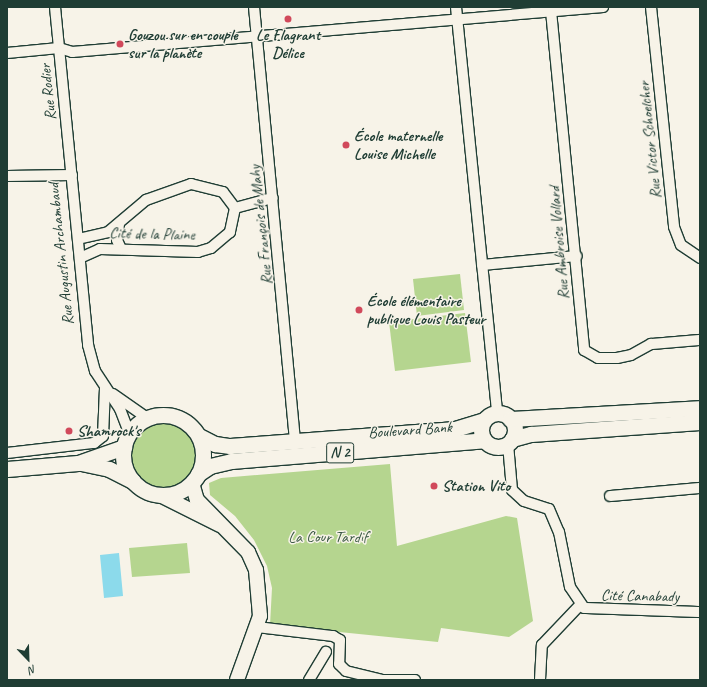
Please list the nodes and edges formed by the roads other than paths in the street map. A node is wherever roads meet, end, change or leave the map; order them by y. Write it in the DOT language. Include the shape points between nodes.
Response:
graph roads {
  1 [pos="55,7"];
  2 [pos="254,7"];
  3 [pos="456,7"];
  4 [pos="603,7"];
  5 [pos="651,7"];
  6 [pos="551,11"];
  7 [pos="457,19"];
  8 [pos="257,37"];
  9 [pos="59,48"];
  10 [pos="7,53"];
  11 [pos="72,175"];
  12 [pos="7,176"];
  13 [pos="273,198"];
  14 [pos="235,208"];
  15 [pos="119,224"];
  16 [pos="78,239"];
  17 [pos="121,249"];
  18 [pos="576,256"];
  19 [pos="80,258"];
  20 [pos="700,258"];
  21 [pos="482,265"];
  22 [pos="700,340"];
  23 [pos="105,388"];
  24 [pos="700,408"];
  25 [pos="504,416"];
  26 [pos="147,418"];
  27 [pos="484,420"];
  28 [pos="700,422"];
  29 [pos="199,436"];
  30 [pos="127,440"];
  31 [pos="295,440"];
  32 [pos="484,440"];
  33 [pos="510,441"];
  34 [pos="7,452"];
  35 [pos="78,463"];
  36 [pos="7,469"];
  37 [pos="195,479"];
  38 [pos="133,481"];
  39 [pos="700,488"];
  40 [pos="160,494"];
  41 [pos="610,496"];
  42 [pos="220,526"];
  43 [pos="580,604"];
  44 [pos="700,612"];
  45 [pos="257,627"];
  46 [pos="326,652"];
  47 [pos="237,680"];
  48 [pos="309,680"];
  49 [pos="382,680"];
  50 [pos="415,680"];
  51 [pos="540,680"];
  1 -- 9 [label="street, Rue Rodier"];
  2 -- 8 [label="street, Rue François de Mahy"];
  3 -- 7 [label="street"];
  4 -- 6 [label="street"];
  5 -- 20 [label="street, Rue Victor Schoelcher" via="674,227 681,245"];
  6 -- 7 [label="street"];
  6 -- 18 [label="street, Rue Ambroise Vollard"];
  7 -- 8 [label="street"];
  7 -- 21 [label="street"];
  8 -- 9 [label="street" via="72,52"];
  8 -- 13 [label="street, Rue François de Mahy"];
  9 -- 10 [label="street"];
  9 -- 11 [label="street, Rue Rodier"];
  11 -- 12 [label="street, Rue Augustin Archambaud"];
  11 -- 16 [label="street, Rue Augustin Archambaud"];
  13 -- 14 [label="street"];
  13 -- 31 [label="street, Rue François de Mahy"];
  14 -- 15 [label="street, Cité de la Plaine" via="222,192 191,184 146,200"];
  14 -- 17 [label="street, Cité de la Plaine" via="230,232 211,248 179,253"];
  15 -- 16 [label="street, Cité de la Plaine" via="108,232"];
  15 -- 17 [label="street" via="117,240"];
  16 -- 19 [label="street, Rue Augustin Archambaud"];
  17 -- 19 [label="street, Cité de la Plaine" via="100,249"];
  18 -- 21 [label="street"];
  18 -- 22 [label="street, Rue Ambroise Vollard" via="582,340 584,350 591,355 616,358 631,355 651,344"];
  19 -- 23 [label="street, Rue Augustin Archambaud" via="88,345 95,372"];
  21 -- 25 [label="street"];
  23 -- 26 [label="street, Rue Augustin Archambaud"];
  23 -- 30 [label="street, Rue Augustin Archambaud" via="120,409"];
  23 -- 34 [label="street" via="103,436 94,443"];
  24 -- 25 [label="main road, N 2"];
  25 -- 27 [label="main road, N 2"];
  25 -- 33 [label="main road" via="515,428"];
  26 -- 29 [label="main road, N 2" via="177,417"];
  26 -- 30 [label="main road"];
  27 -- 31 [label="main road, Boulevard Bank / N 2" via="455,429"];
  27 -- 32 [label="main road" via="481,430"];
  28 -- 33 [label="main road, N 2" via="531,434"];
  29 -- 31 [label="main road, Boulevard Bank / N 2" via="222,446"];
  29 -- 37 [label="main road" via="204,455"];
  30 -- 35 [label="main road"];
  30 -- 38 [label="main road" via="126,471"];
  32 -- 33 [label="main road, N 2" via="493,447"];
  32 -- 37 [label="main road, Boulevard Bank / N 2" via="231,461 210,466"];
  33 -- 43 [label="street, Cité Canabady" via="512,490 524,501 549,510 559,532 570,587"];
  35 -- 36 [label="main road"];
  35 -- 38 [label="main road" via="109,469"];
  37 -- 40 [label="main road, N 2" via="172,494"];
  37 -- 42 [label="main road" via="196,500"];
  38 -- 40 [label="main road"];
  39 -- 41 [label="street"];
  40 -- 42 [label="main road"];
  42 -- 45 [label="main road" via="248,552 256,570 260,589"];
  43 -- 44 [label="street, Cité Canabady" via="596,611"];
  43 -- 51 [label="street" via="542,645"];
  45 -- 47 [label="main road"];
  45 -- 49 [label="street" via="333,636 340,640 339,664 346,670"];
  46 -- 48 [label="street"];
  49 -- 50 [label="street"];
}
